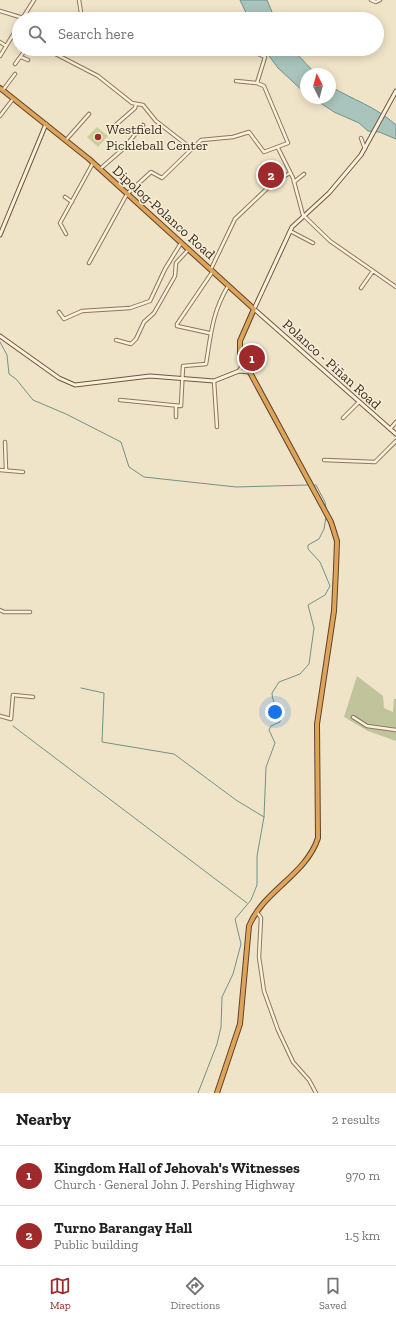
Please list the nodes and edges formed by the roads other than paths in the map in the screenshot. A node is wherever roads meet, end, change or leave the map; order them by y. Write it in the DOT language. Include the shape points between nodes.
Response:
graph roads {
  1 [pos="34,0"];
  2 [pos="79,0"];
  3 [pos="371,0"];
  4 [pos="380,0"];
  5 [pos="0,11"];
  6 [pos="26,12"];
  7 [pos="81,12"];
  8 [pos="12,15"];
  9 [pos="12,37"];
  10 [pos="0,42"];
  11 [pos="6,46"];
  12 [pos="0,56"];
  13 [pos="60,56"];
  14 [pos="21,57"];
  15 [pos="265,57"];
  16 [pos="28,60"];
  17 [pos="15,64"];
  18 [pos="15,74"];
  19 [pos="236,81"];
  20 [pos="257,83"];
  21 [pos="2,89"];
  22 [pos="396,91"];
  23 [pos="13,98"];
  24 [pos="136,104"];
  25 [pos="89,114"];
  26 [pos="0,116"];
  27 [pos="46,124"];
  28 [pos="143,125"];
  29 [pos="110,130"];
  30 [pos="361,138"];
  31 [pos="66,140"];
  32 [pos="278,148"];
  33 [pos="192,149"];
  34 [pos="365,150"];
  35 [pos="93,163"];
  36 [pos="100,169"];
  37 [pos="290,174"];
  38 [pos="304,174"];
  39 [pos="294,182"];
  40 [pos="128,194"];
  41 [pos="65,198"];
  42 [pos="72,202"];
  43 [pos="303,215"];
  44 [pos="290,231"];
  45 [pos="66,234"];
  46 [pos="0,235"];
  47 [pos="181,242"];
  48 [pos="313,243"];
  49 [pos="189,249"];
  50 [pos="89,263"];
  51 [pos="212,271"];
  52 [pos="373,271"];
  53 [pos="228,286"];
  54 [pos="396,287"];
  55 [pos="361,288"];
  56 [pos="254,309"];
  57 [pos="59,312"];
  58 [pos="210,333"];
  59 [pos="0,336"];
  60 [pos="116,340"];
  61 [pos="244,363"];
  62 [pos="239,370"];
  63 [pos="249,372"];
  64 [pos="182,379"];
  65 [pos="214,382"];
  66 [pos="120,400"];
  67 [pos="358,402"];
  68 [pos="176,406"];
  69 [pos="176,417"];
  70 [pos="343,418"];
  71 [pos="396,422"];
  72 [pos="217,427"];
  73 [pos="390,428"];
  74 [pos="396,434"];
  75 [pos="396,441"];
  76 [pos="5,442"];
  77 [pos="324,460"];
  78 [pos="0,470"];
  79 [pos="6,470"];
  80 [pos="23,472"];
  81 [pos="0,610"];
  82 [pos="30,612"];
  83 [pos="33,697"];
  84 [pos="0,716"];
  85 [pos="353,717"];
  86 [pos="396,730"];
  87 [pos="256,911"];
  88 [pos="217,1093"];
  89 [pos="316,1093"];
  1 -- 6 [label="street"];
  2 -- 7 [label="street"];
  3 -- 4 [label="street"];
  5 -- 8 [label="street"];
  9 -- 11 [label="street"];
  10 -- 11 [label="street"];
  11 -- 12 [label="street"];
  13 -- 24 [label="street" via="95,74"];
  14 -- 16 [label="street"];
  14 -- 17 [label="street"];
  15 -- 20 [label="street"];
  18 -- 21 [label="street"];
  19 -- 20 [label="street"];
  20 -- 32 [label="street" via="264,86 288,140 286,145"];
  21 -- 23 [label="highway, Dipolog-Polanco Road"];
  22 -- 34 [label="main road"];
  23 -- 26 [label="street"];
  23 -- 27 [label="highway, Dipolog-Polanco Road"];
  24 -- 29 [label="street" via="135,108"];
  24 -- 33 [label="street" via="143,105 156,121"];
  25 -- 31 [label="street"];
  27 -- 31 [label="highway, Dipolog-Polanco Road"];
  27 -- 46 [label="main road"];
  28 -- 36 [label="street"];
  30 -- 34 [label="street"];
  31 -- 35 [label="highway, Dipolog-Polanco Road"];
  32 -- 33 [label="street" via="263,151 249,132 233,137 201,140"];
  32 -- 37 [label="street"];
  33 -- 40 [label="street" via="162,178 150,172"];
  34 -- 43 [label="main road" via="329,192"];
  35 -- 36 [label="highway, Dipolog-Polanco Road"];
  35 -- 42 [label="street"];
  36 -- 40 [label="highway, Dipolog-Polanco Road"];
  37 -- 39 [label="street"];
  37 -- 51 [label="street" via="274,182 235,219"];
  38 -- 39 [label="street"];
  39 -- 43 [label="street"];
  40 -- 47 [label="highway, Dipolog-Polanco Road"];
  40 -- 50 [label="street"];
  41 -- 42 [label="street"];
  42 -- 45 [label="street" via="60,225"];
  43 -- 44 [label="main road"];
  43 -- 52 [label="street" via="330,241"];
  44 -- 48 [label="street"];
  44 -- 56 [label="main road"];
  47 -- 49 [label="highway, Dipolog-Polanco Road"];
  47 -- 57 [label="street" via="150,301 130,308 82,311 64,319"];
  49 -- 51 [label="highway, Dipolog-Polanco Road"];
  49 -- 60 [label="street" via="176,263 175,276 154,313 144,322 134,342 131,344"];
  51 -- 53 [label="highway, Dipolog-Polanco Road"];
  51 -- 58 [label="street" via="177,324"];
  52 -- 54 [label="street"];
  52 -- 55 [label="street"];
  53 -- 56 [label="highway, Dipolog-Polanco Road"];
  53 -- 58 [label="street" via="218,304"];
  56 -- 61 [label="highway" via="239,344"];
  56 -- 67 [label="main road, Polanco - Piñan Road"];
  58 -- 64 [label="street" via="206,364 184,364"];
  59 -- 64 [label="main road" via="59,378 75,385 145,376"];
  61 -- 62 [label="main road"];
  61 -- 63 [label="highway"];
  62 -- 63 [label="main road"];
  62 -- 65 [label="main road"];
  63 -- 87 [label="highway" via="331,522 337,541 334,611 317,724 318,838 298,869"];
  64 -- 65 [label="main road"];
  64 -- 68 [label="street" via="181,405"];
  65 -- 72 [label="street"];
  66 -- 68 [label="street"];
  67 -- 70 [label="street"];
  67 -- 73 [label="main road, Polanco - Piñan Road"];
  68 -- 69 [label="street"];
  71 -- 73 [label="street"];
  73 -- 74 [label="main road, Polanco - Piñan Road"];
  75 -- 77 [label="street" via="375,462"];
  76 -- 79 [label="street"];
  78 -- 79 [label="street"];
  79 -- 80 [label="street"];
  81 -- 82 [label="street"];
  83 -- 84 [label="street" via="13,695 11,719"];
  85 -- 86 [label="street" via="367,726"];
  87 -- 88 [label="highway" via="247,932 239,1030"];
  87 -- 89 [label="street" via="261,918 259,957 264,991 293,1062 309,1080"];
}
